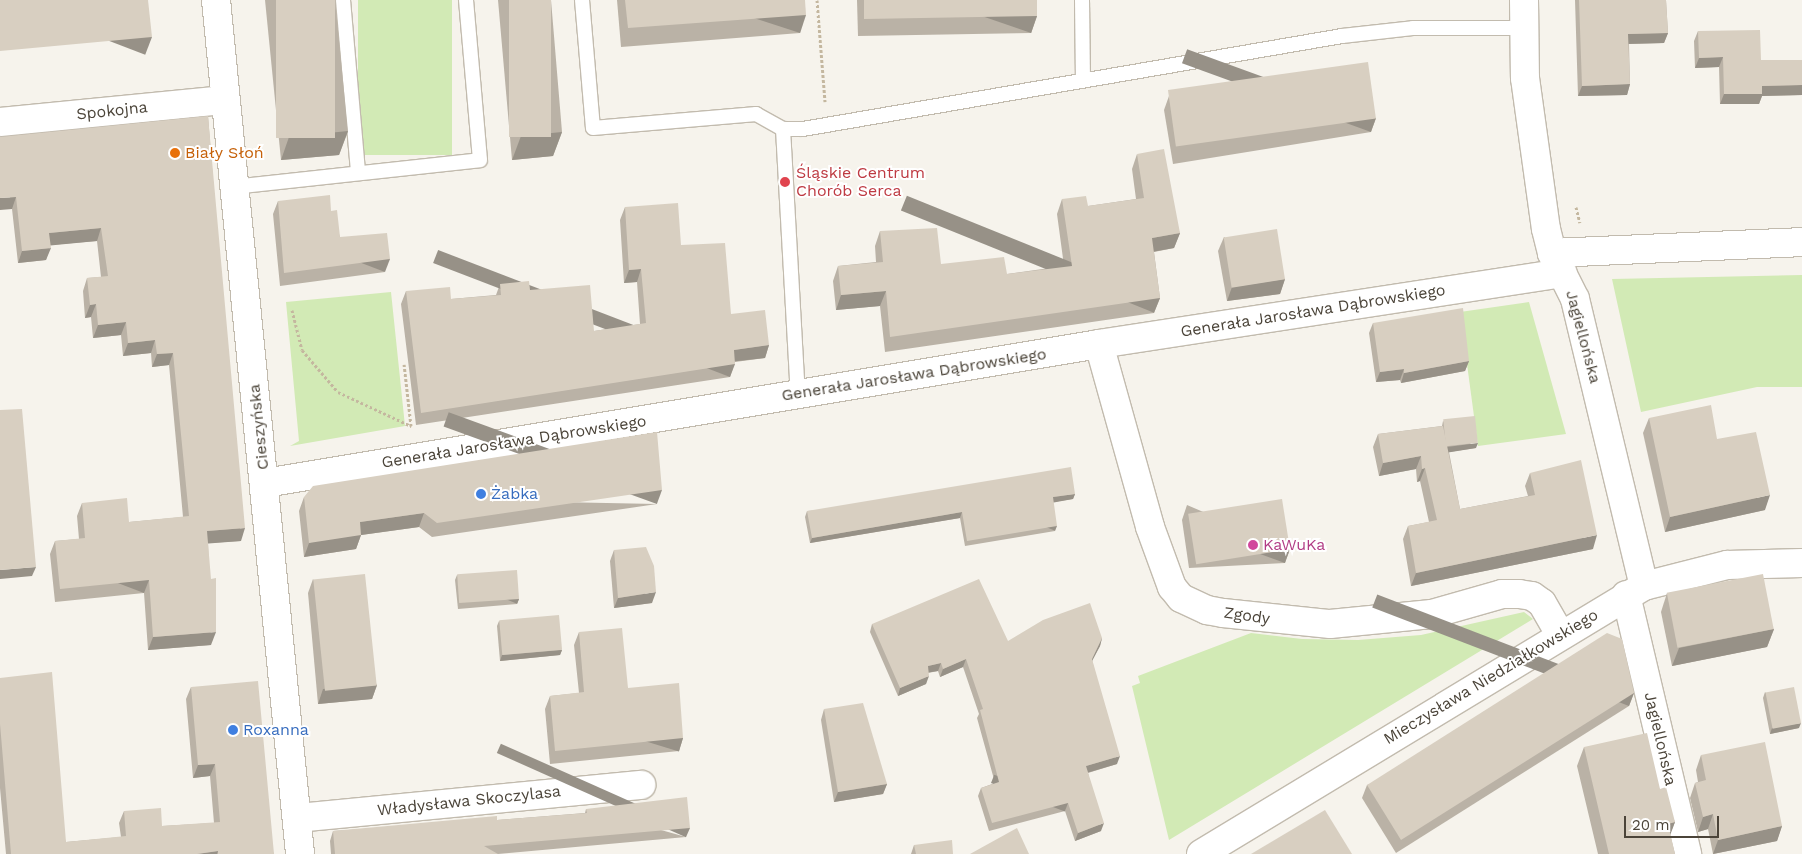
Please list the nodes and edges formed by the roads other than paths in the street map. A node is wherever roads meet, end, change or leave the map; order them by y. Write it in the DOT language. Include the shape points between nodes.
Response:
graph roads {
  1 [pos="216,0"];
  2 [pos="343,0"];
  3 [pos="466,0"];
  4 [pos="582,0"];
  5 [pos="1082,0"];
  6 [pos="1524,0"];
  7 [pos="1524,28"];
  8 [pos="1083,80"];
  9 [pos="224,100"];
  10 [pos="0,122"];
  11 [pos="783,129"];
  12 [pos="358,172"];
  13 [pos="233,187"];
  14 [pos="1802,242"];
  15 [pos="1557,263"];
  16 [pos="1099,344"];
  17 [pos="798,395"];
  18 [pos="265,483"];
  19 [pos="1802,563"];
  20 [pos="1635,590"];
  21 [pos="1560,634"];
  22 [pos="641,785"];
  23 [pos="297,818"];
  24 [pos="300,854"];
  25 [pos="1201,854"];
  26 [pos="1687,854"];
  1 -- 9 [label="street, Cieszyńska"];
  2 -- 12 [label="lane"];
  3 -- 12 [label="lane" via="480,160"];
  4 -- 11 [label="lane" via="593,128 756,114"];
  5 -- 8 [label="lane"];
  6 -- 7 [label="street, Jagiellońska"];
  7 -- 8 [label="lane" via="1413,28 1342,36"];
  7 -- 15 [label="street, Jagiellońska" via="1525,78 1542,204"];
  8 -- 11 [label="lane" via="803,129"];
  9 -- 10 [label="street, Spokojna"];
  9 -- 13 [label="street, Cieszyńska"];
  11 -- 17 [label="lane"];
  12 -- 13 [label="lane"];
  13 -- 18 [label="street, Cieszyńska"];
  14 -- 15 [label="street, Generała Jarosława Dąbrowskiego" via="1598,251"];
  15 -- 16 [label="street, Generała Jarosława Dąbrowskiego"];
  15 -- 20 [label="street, Jagiellońska" via="1575,299"];
  16 -- 17 [label="street, Generała Jarosława Dąbrowskiego"];
  16 -- 21 [label="street, Zgody" via="1150,527 1172,587 1181,598 1215,611 1330,624 1432,614 1502,594 1519,594 1532,596 1542,604"];
  17 -- 18 [label="street, Generała Jarosława Dąbrowskiego"];
  18 -- 23 [label="street, Cieszyńska"];
  19 -- 20 [label="street, Mieczysława Niedziałkowskiego" via="1727,566"];
  20 -- 21 [label="street, Mieczysława Niedziałkowskiego"];
  20 -- 26 [label="street, Jagiellońska"];
  21 -- 25 [label="street, Mieczysława Niedziałkowskiego"];
  22 -- 23 [label="street, Władysława Skoczylasa"];
  23 -- 24 [label="street, Cieszyńska"];
}
